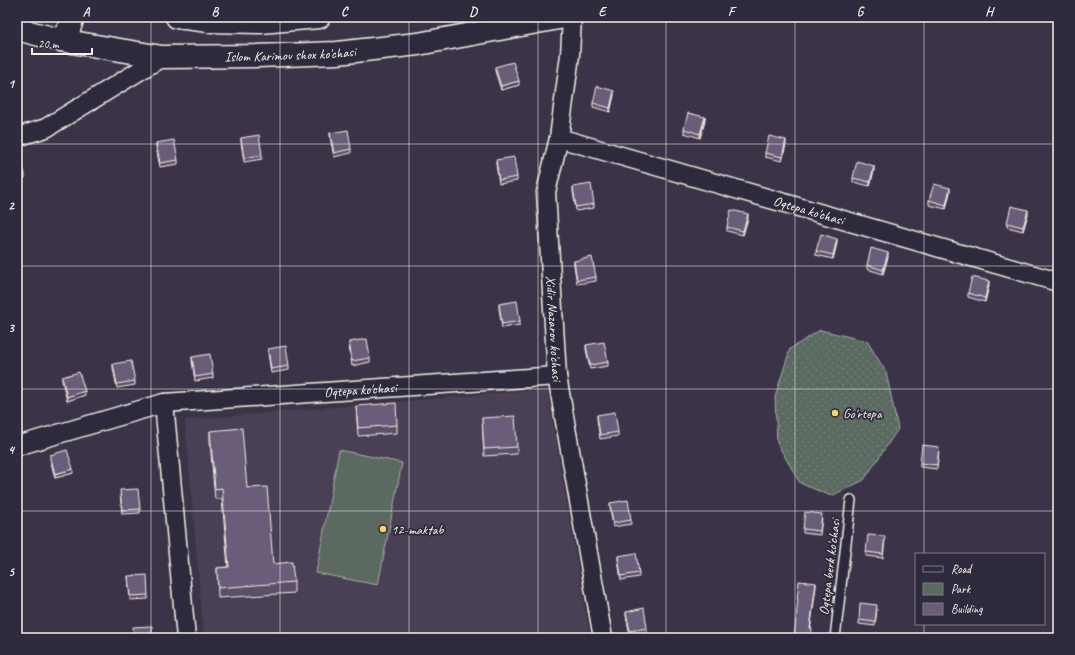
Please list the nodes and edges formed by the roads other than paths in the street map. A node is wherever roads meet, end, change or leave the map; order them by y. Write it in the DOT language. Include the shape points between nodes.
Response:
graph roads {
  1 [pos="72,17"];
  2 [pos="177,17"];
  3 [pos="319,17"];
  4 [pos="564,17"];
  5 [pos="572,17"];
  6 [pos="17,29"];
  7 [pos="60,40"];
  8 [pos="162,57"];
  9 [pos="17,137"];
  10 [pos="559,138"];
  11 [pos="1058,282"];
  12 [pos="557,376"];
  13 [pos="164,403"];
  14 [pos="17,446"];
  15 [pos="851,500"];
  16 [pos="186,638"];
  17 [pos="603,638"];
  18 [pos="835,638"];
  1 -- 7 [label="main road" via="69,29"];
  2 -- 3 [label="main road" via="209,21 260,22"];
  4 -- 8 [label="main road, Islom Karimov shox ko'chasi" via="418,44 337,53"];
  5 -- 10 [label="street, Xidir Nazarov ko'chasi" via="570,55"];
  6 -- 7 [label="main road, Islom Karimov shox ko'chasi"];
  7 -- 8 [label="main road, Islom Karimov shox ko'chasi"];
  8 -- 9 [label="street" via="46,128"];
  10 -- 11 [label="street, Oqtepa ko'chasi"];
  10 -- 12 [label="street, Xidir Nazarov ko'chasi" via="546,192"];
  12 -- 13 [label="street, Oqtepa ko'chasi"];
  12 -- 17 [label="street, Xidir Nazarov ko'chasi"];
  13 -- 14 [label="street, Oqtepa ko'chasi"];
  13 -- 16 [label="street"];
  15 -- 18 [label="lane, Oqtepa berk ko'chasi"];
}
